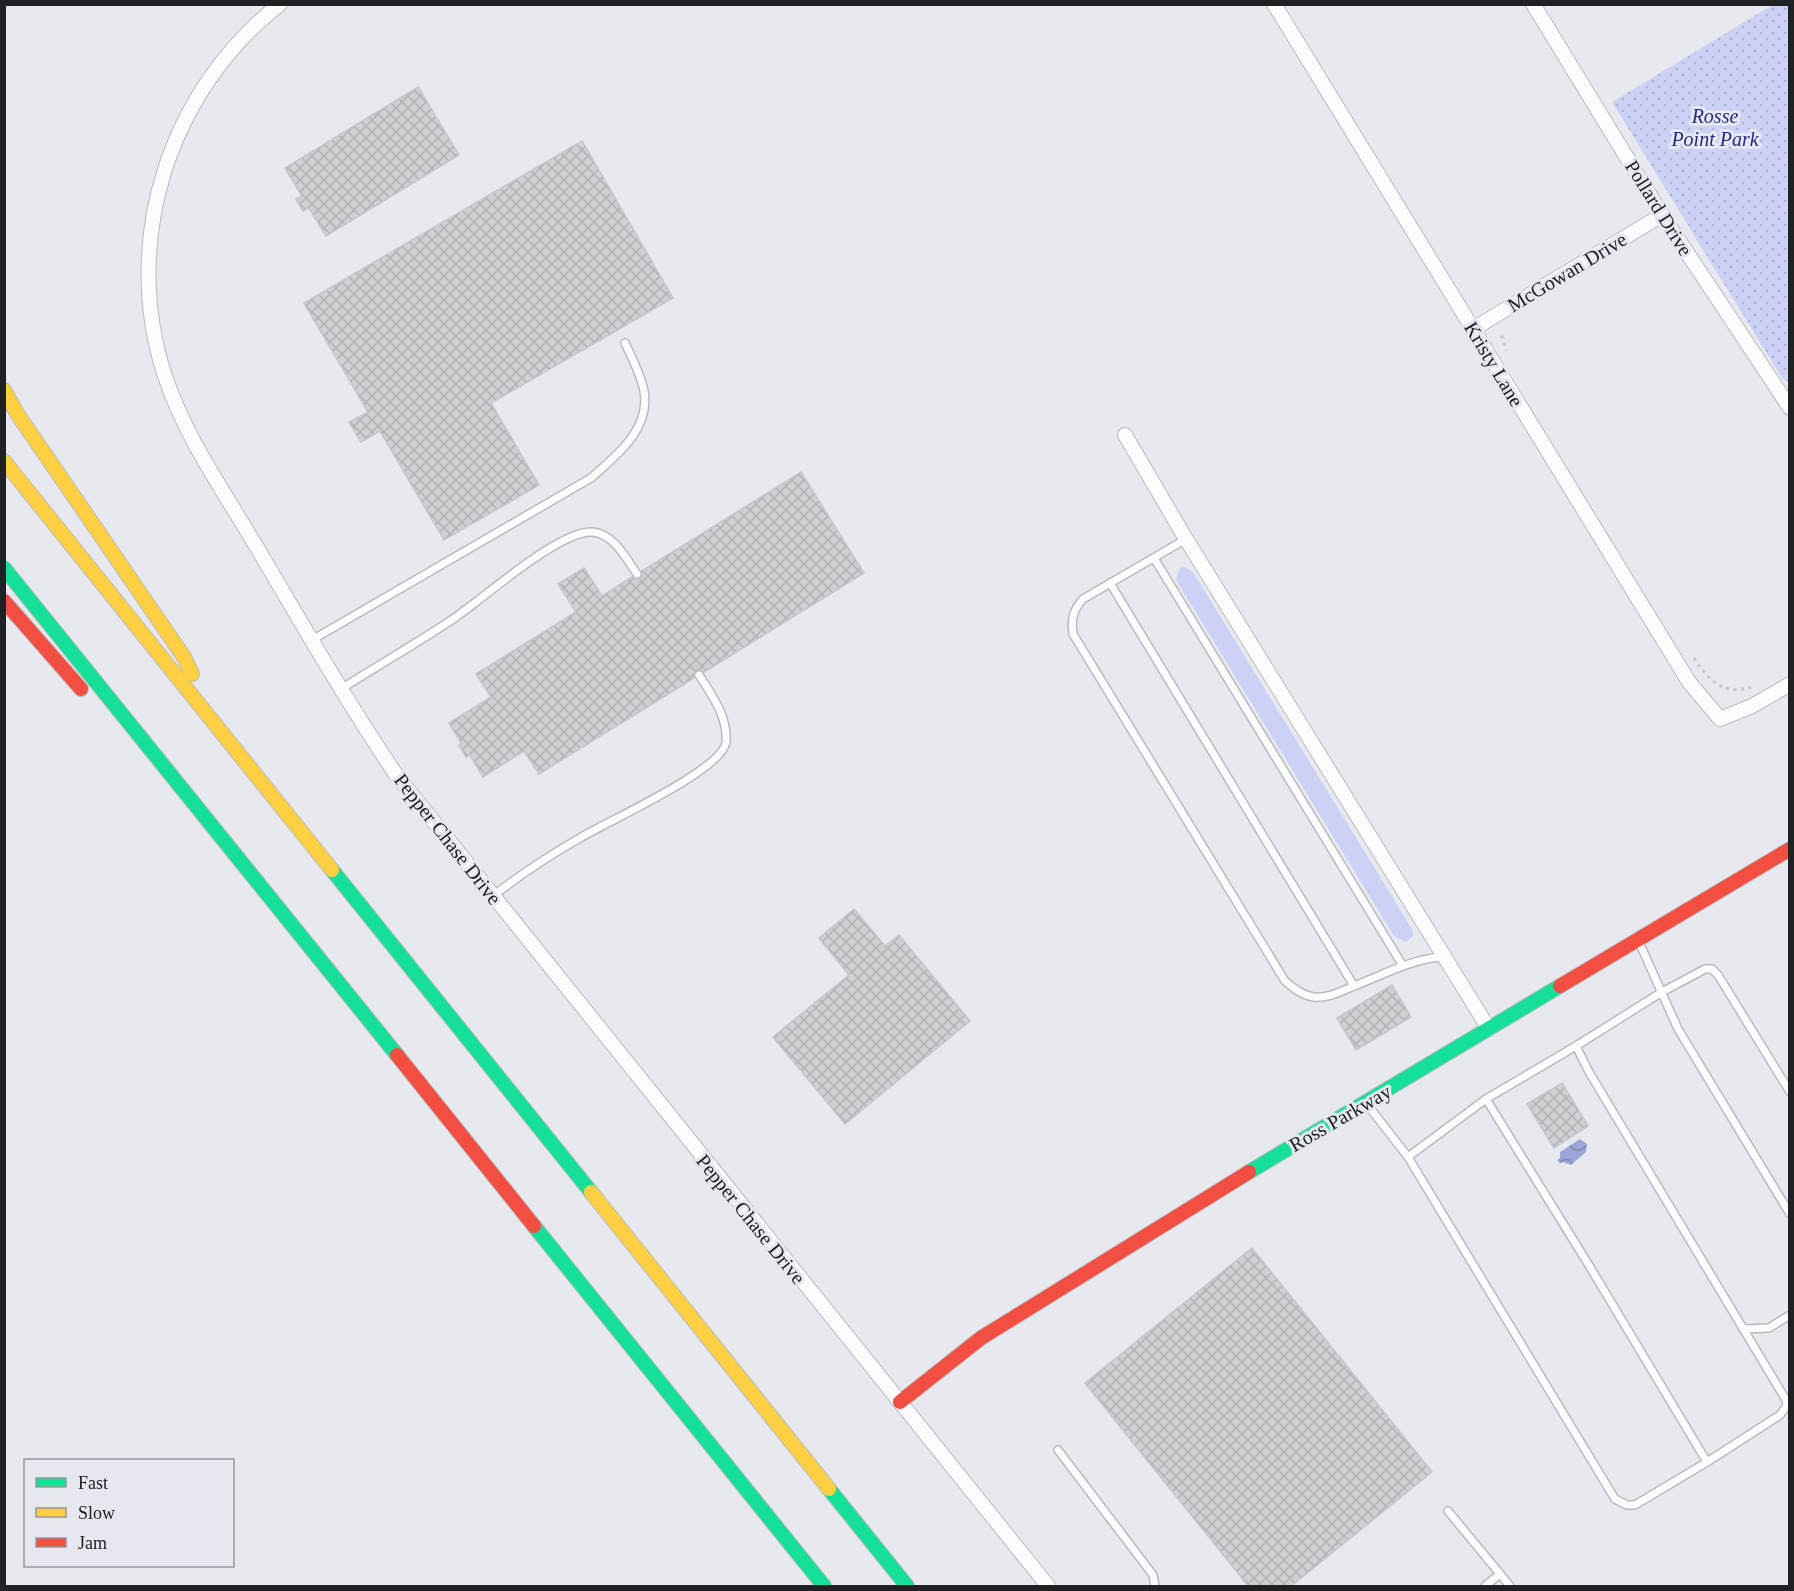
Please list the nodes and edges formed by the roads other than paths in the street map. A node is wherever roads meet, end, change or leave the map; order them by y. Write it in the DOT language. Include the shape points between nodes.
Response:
graph roads {
  1 [pos="280,4"];
  2 [pos="1274,4"];
  3 [pos="1533,4"];
  4 [pos="1662,215"];
  5 [pos="1473,329"];
  6 [pos="625,343"];
  7 [pos="4,390"];
  8 [pos="1790,408"];
  9 [pos="1125,435"];
  10 [pos="4,462"];
  11 [pos="1186,539"];
  12 [pos="1154,558"];
  13 [pos="4,568"];
  14 [pos="637,574"];
  15 [pos="1110,583"];
  16 [pos="4,601"];
  17 [pos="312,640"];
  18 [pos="699,675"];
  19 [pos="1790,684"];
  20 [pos="341,689"];
  21 [pos="90,700"];
  22 [pos="216,723"];
  23 [pos="137,754"];
  24 [pos="1790,849"];
  25 [pos="493,896"];
  26 [pos="1638,940"];
  27 [pos="1444,957"];
  28 [pos="1403,966"];
  29 [pos="1354,986"];
  30 [pos="1662,992"];
  31 [pos="1489,1029"];
  32 [pos="1576,1046"];
  33 [pos="393,1052"];
  34 [pos="1790,1092"];
  35 [pos="1486,1099"];
  36 [pos="1366,1103"];
  37 [pos="1408,1157"];
  38 [pos="1790,1214"];
  39 [pos="1790,1315"];
  40 [pos="1744,1329"];
  41 [pos="900,1402"];
  42 [pos="1058,1450"];
  43 [pos="1707,1462"];
  44 [pos="1448,1511"];
  45 [pos="1500,1574"];
  46 [pos="824,1587"];
  47 [pos="907,1587"];
  48 [pos="1048,1587"];
  49 [pos="1155,1587"];
  50 [pos="1485,1587"];
  51 [pos="1510,1587"];
  1 -- 17 [label="street, Pepper Chase Drive" via="247,33 216,69 187,113 176,138 154,211 149,249 150,303 164,373 176,403"];
  2 -- 5 [label="street, Kristy Lane"];
  3 -- 4 [label="street, Pollard Drive"];
  4 -- 5 [label="street, McGowan Drive"];
  4 -- 8 [label="street, Pollard Drive"];
  5 -- 19 [label="street, Kristy Lane" via="1689,682 1720,719"];
  6 -- 17 [label="lane" via="644,391 644,409 635,434 616,456 591,478"];
  7 -- 22 [label="main road" via="184,657"];
  9 -- 11 [label="street"];
  10 -- 22 [label="main road"];
  11 -- 12 [label="lane"];
  11 -- 27 [label="street"];
  12 -- 15 [label="lane"];
  12 -- 28 [label="lane"];
  13 -- 33 [label="main road"];
  14 -- 20 [label="lane" via="609,538 592,532 572,537 538,555 452,620"];
  15 -- 29 [label="lane"];
  15 -- 29 [label="lane" via="1083,599 1074,610 1073,634 1285,981 1297,992 1314,997 1329,996"];
  16 -- 21 [label="main road"];
  17 -- 20 [label="street, Pepper Chase Drive"];
  18 -- 25 [label="lane" via="724,721 726,742 712,763 580,837"];
  20 -- 25 [label="street, Pepper Chase Drive" via="397,776"];
  22 -- 47 [label="main road"];
  23 -- 33 [label="main road"];
  24 -- 26 [label="main road, Ross Parkway"];
  25 -- 41 [label="street, Pepper Chase Drive"];
  26 -- 30 [label="lane"];
  26 -- 31 [label="main road, Ross Parkway"];
  27 -- 28 [label="lane"];
  27 -- 31 [label="street"];
  28 -- 29 [label="lane"];
  30 -- 32 [label="lane"];
  30 -- 34 [label="lane" via="1697,972 1712,969"];
  30 -- 38 [label="lane" via="1678,1029"];
  31 -- 36 [label="main road, Ross Parkway"];
  32 -- 35 [label="lane"];
  32 -- 40 [label="lane"];
  33 -- 46 [label="main road"];
  35 -- 37 [label="lane"];
  35 -- 43 [label="lane"];
  36 -- 37 [label="lane"];
  36 -- 41 [label="main road, Ross Parkway" via="981,1338"];
  37 -- 43 [label="lane" via="1615,1499 1635,1505"];
  39 -- 40 [label="lane" via="1769,1328"];
  40 -- 43 [label="lane" via="1787,1405 1780,1415"];
  41 -- 48 [label="street, Pepper Chase Drive"];
  42 -- 49 [label="lane" via="1154,1575"];
  44 -- 45 [label="lane"];
  45 -- 50 [label="lane"];
  45 -- 51 [label="lane"];
}
